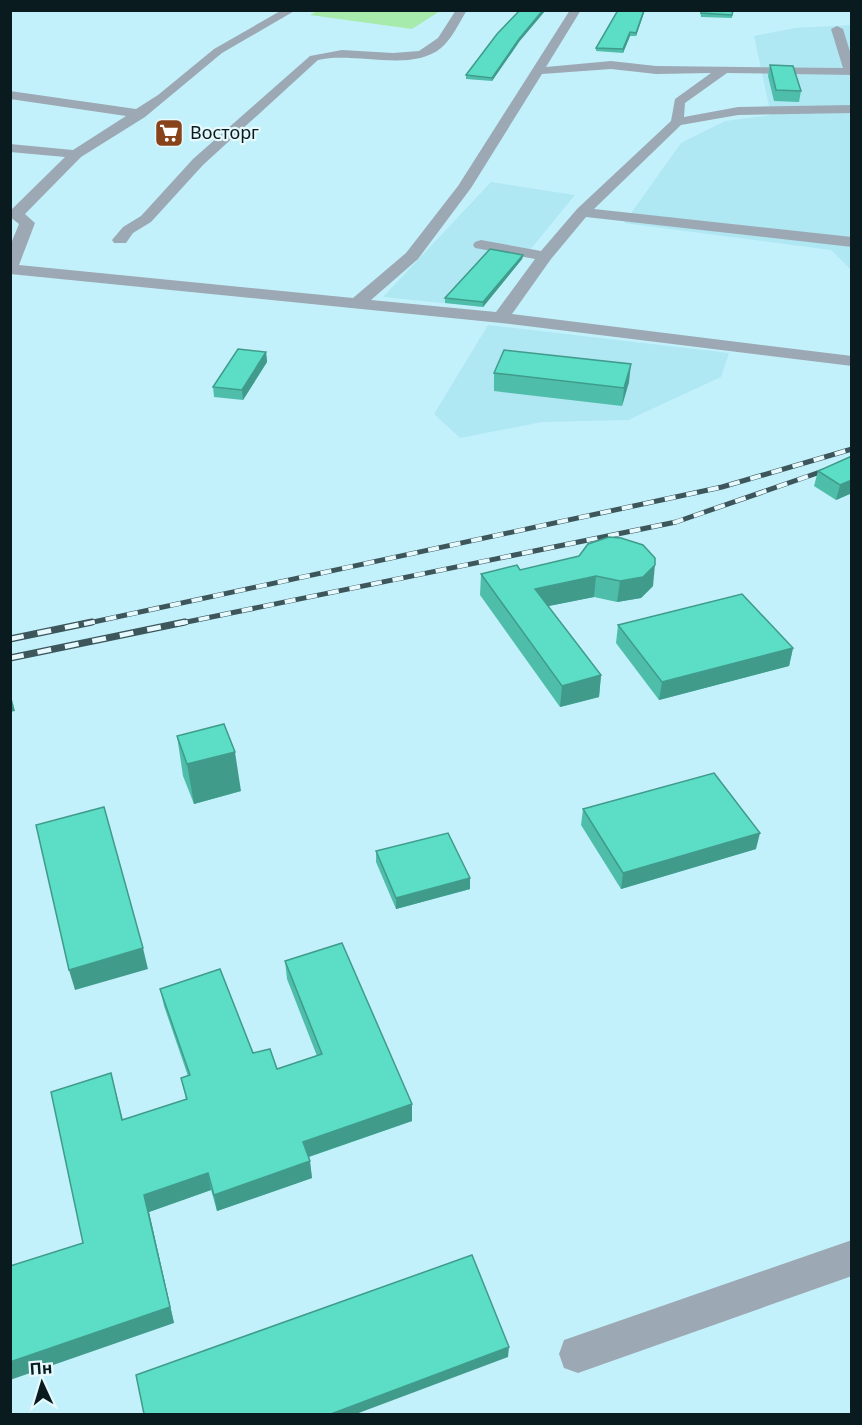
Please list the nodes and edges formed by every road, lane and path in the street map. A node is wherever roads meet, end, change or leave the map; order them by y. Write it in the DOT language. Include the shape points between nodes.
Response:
graph roads {
  1 [pos="291,10"];
  2 [pos="462,10"];
  3 [pos="576,10"];
  4 [pos="837,29"];
  5 [pos="725,69"];
  6 [pos="538,71"];
  7 [pos="10,95"];
  8 [pos="852,109"];
  9 [pos="140,114"];
  10 [pos="677,122"];
  11 [pos="10,148"];
  12 [pos="76,154"];
  13 [pos="582,212"];
  14 [pos="13,214"];
  15 [pos="120,240"];
  16 [pos="852,242"];
  17 [pos="481,245"];
  18 [pos="545,256"];
  19 [pos="10,268"];
  20 [pos="357,303"];
  21 [pos="501,318"];
  22 [pos="852,361"];
  23 [pos="852,1258"];
  24 [pos="578,1354"];
  1 -- 9 [label="street" via="218,51"];
  2 -- 15 [label="street" via="434,48 419,54 328,52 314,58 198,162 146,219"];
  3 -- 6 [label="street"];
  4 -- 5 [label="street" via="850,72"];
  5 -- 6 [label="street" via="656,70 611,65"];
  5 -- 10 [label="street" via="680,102"];
  6 -- 20 [label="street" via="464,188 412,256"];
  7 -- 9 [label="street"];
  8 -- 10 [label="street" via="738,111"];
  9 -- 12 [label="street"];
  10 -- 13 [label="street"];
  11 -- 12 [label="street"];
  12 -- 14 [label="street"];
  13 -- 16 [label="street"];
  13 -- 18 [label="street"];
  14 -- 19 [label="street" via="27,223"];
  17 -- 18 [label="street"];
  18 -- 21 [label="street"];
  19 -- 20 [label="street"];
  20 -- 21 [label="street"];
  21 -- 22 [label="street"];
  23 -- 24 [label="street"];
}
